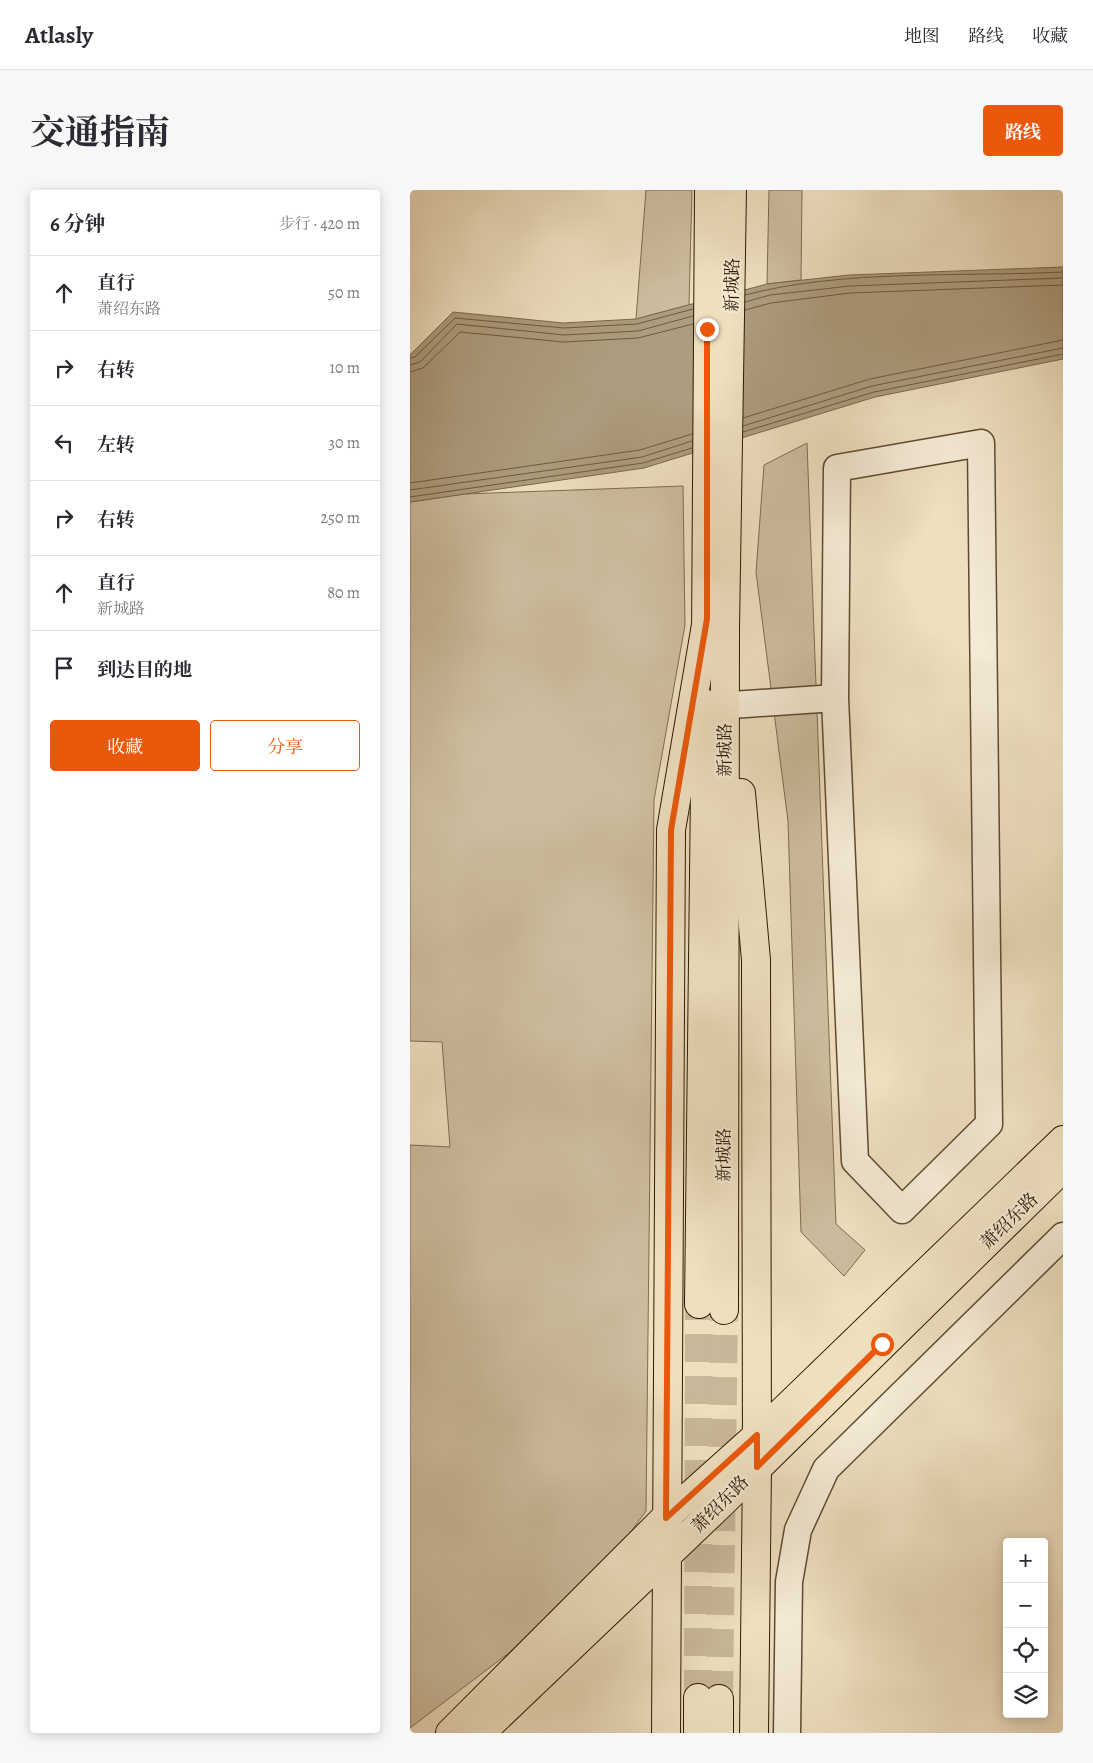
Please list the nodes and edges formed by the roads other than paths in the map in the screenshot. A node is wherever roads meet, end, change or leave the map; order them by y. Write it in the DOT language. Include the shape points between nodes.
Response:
graph roads {
  1 [pos="709,190"];
  2 [pos="732,190"];
  3 [pos="720,266"];
  4 [pos="716,624"];
  5 [pos="836,698"];
  6 [pos="732,705"];
  7 [pos="1063,1140"];
  8 [pos="1063,1168"];
  9 [pos="1063,1236"];
  10 [pos="711,1307"];
  11 [pos="757,1435"];
  12 [pos="757,1467"];
  13 [pos="666,1518"];
  14 [pos="665,1557"];
  15 [pos="450,1733"];
  16 [pos="481,1733"];
  17 [pos="666,1733"];
  18 [pos="698,1733"];
  19 [pos="719,1733"];
  20 [pos="754,1733"];
  21 [pos="787,1733"];
  1 -- 3 [label="main road, 新城路"];
  2 -- 3 [label="main road, 新城路"];
  3 -- 4 [label="main road, 新城路"];
  4 -- 6 [label="main road"];
  4 -- 10 [label="main road, 新城路"];
  4 -- 13 [label="main road" via="671,830"];
  5 -- 5 [label="street" via="855,1161 902,1210 989,1124 981,443 837,468"];
  5 -- 6 [label="street"];
  6 -- 11 [label="main road" via="756,960"];
  7 -- 11 [label="main road"];
  8 -- 12 [label="main road, 萧绍东路"];
  9 -- 21 [label="street" via="826,1469 798,1530 789,1582"];
  11 -- 12 [label="main road"];
  11 -- 13 [label="main road"];
  12 -- 14 [label="main road, 萧绍东路"];
  12 -- 20 [label="main road"];
  13 -- 14 [label="main road"];
  13 -- 15 [label="main road"];
  14 -- 16 [label="main road, 萧绍东路"];
  14 -- 17 [label="main road"];
  18 -- 19 [label="main road" via="709,1698"];
}
